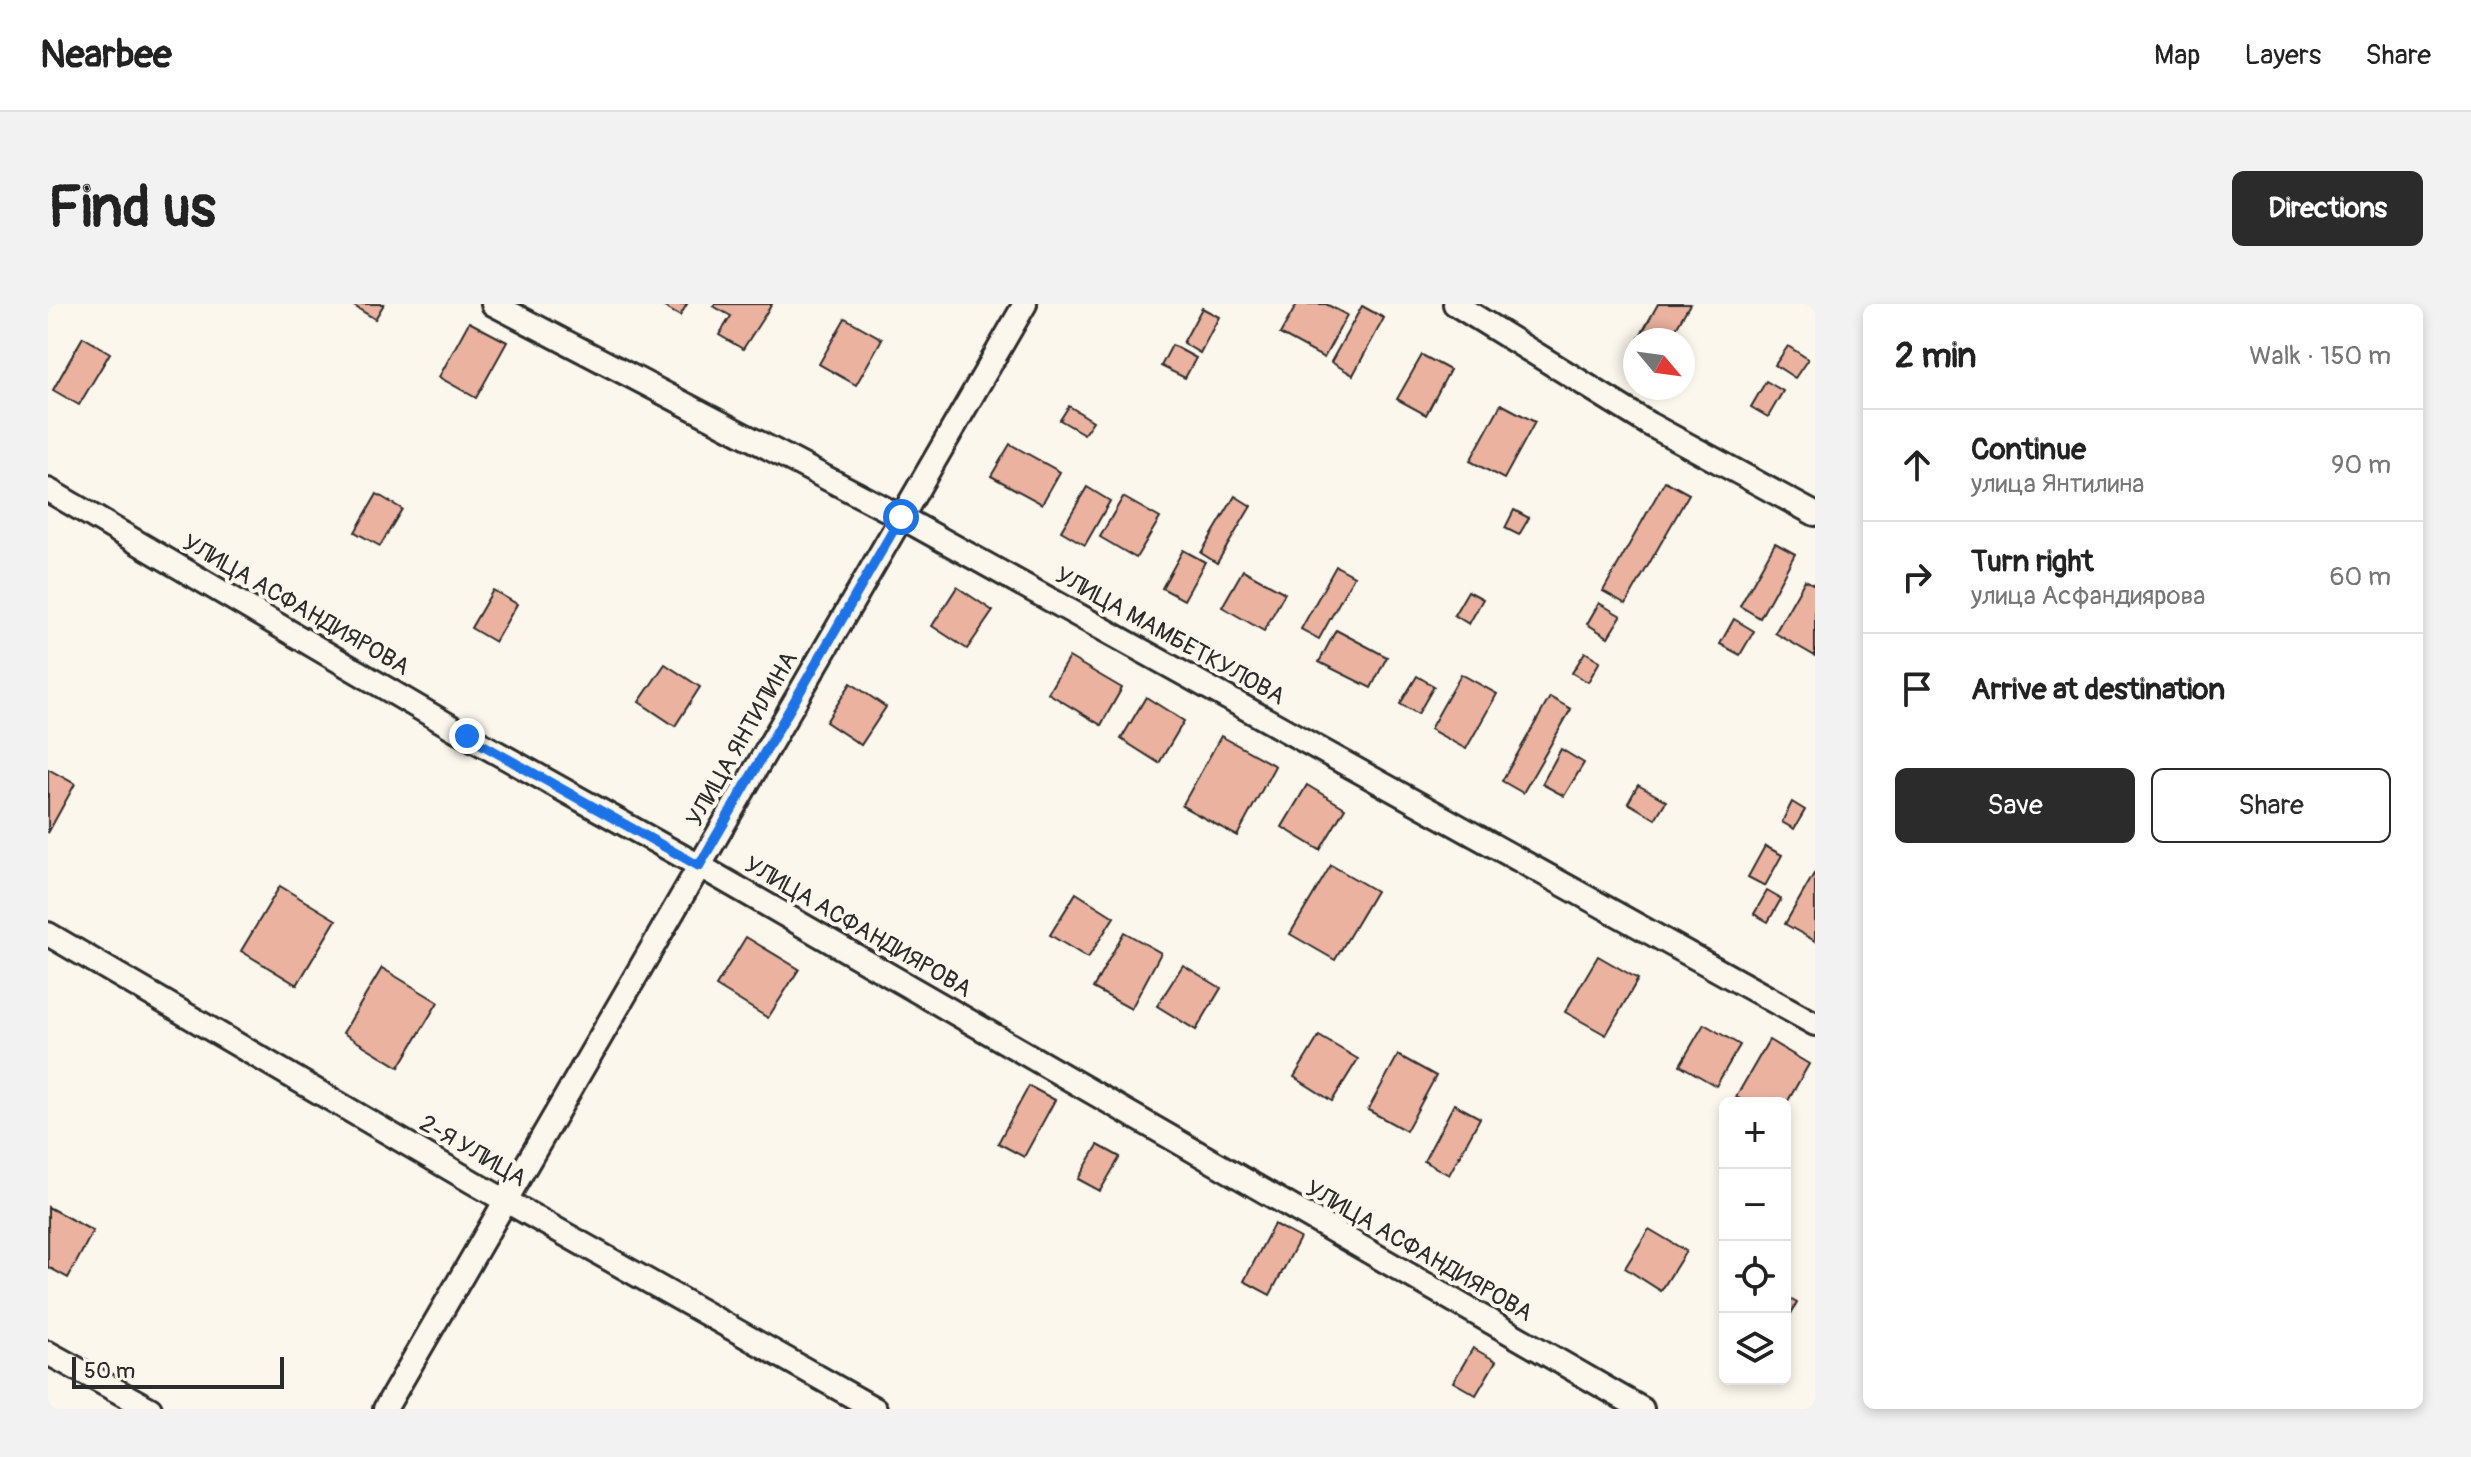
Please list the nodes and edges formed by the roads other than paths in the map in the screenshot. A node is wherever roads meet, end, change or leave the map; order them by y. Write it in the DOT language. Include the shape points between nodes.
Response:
graph roads {
  1 [pos="493,304"];
  2 [pos="1025,304"];
  3 [pos="1455,304"];
  4 [pos="48,490"];
  5 [pos="1815,514"];
  6 [pos="901,517"];
  7 [pos="699,866"];
  8 [pos="48,934"];
  9 [pos="1815,1024"];
  10 [pos="506,1200"];
  11 [pos="48,1353"];
  12 [pos="150,1409"];
  13 [pos="385,1409"];
  14 [pos="875,1409"];
  15 [pos="1642,1409"];
  1 -- 6 [label="street, УЛИЦА МАМБЕТКУЛОВА"];
  2 -- 6 [label="street, УЛИЦА ЯНТИЛИНА"];
  3 -- 5 [label="street" via="1649,424"];
  4 -- 7 [label="street, УЛИЦА АСФАНДИЯРОВА"];
  6 -- 7 [label="street, УЛИЦА ЯНТИЛИНА"];
  6 -- 9 [label="street, УЛИЦА МАМБЕТКУЛОВА"];
  7 -- 10 [label="street, УЛИЦА ЯНТИЛИНА"];
  7 -- 15 [label="street, УЛИЦА АСФАНДИЯРОВА"];
  8 -- 10 [label="street, 2-Я УЛИЦА"];
  10 -- 13 [label="street, УЛИЦА ЯНТИЛИНА"];
  10 -- 14 [label="street, 2-Я УЛИЦА"];
  11 -- 12 [label="street"];
}
